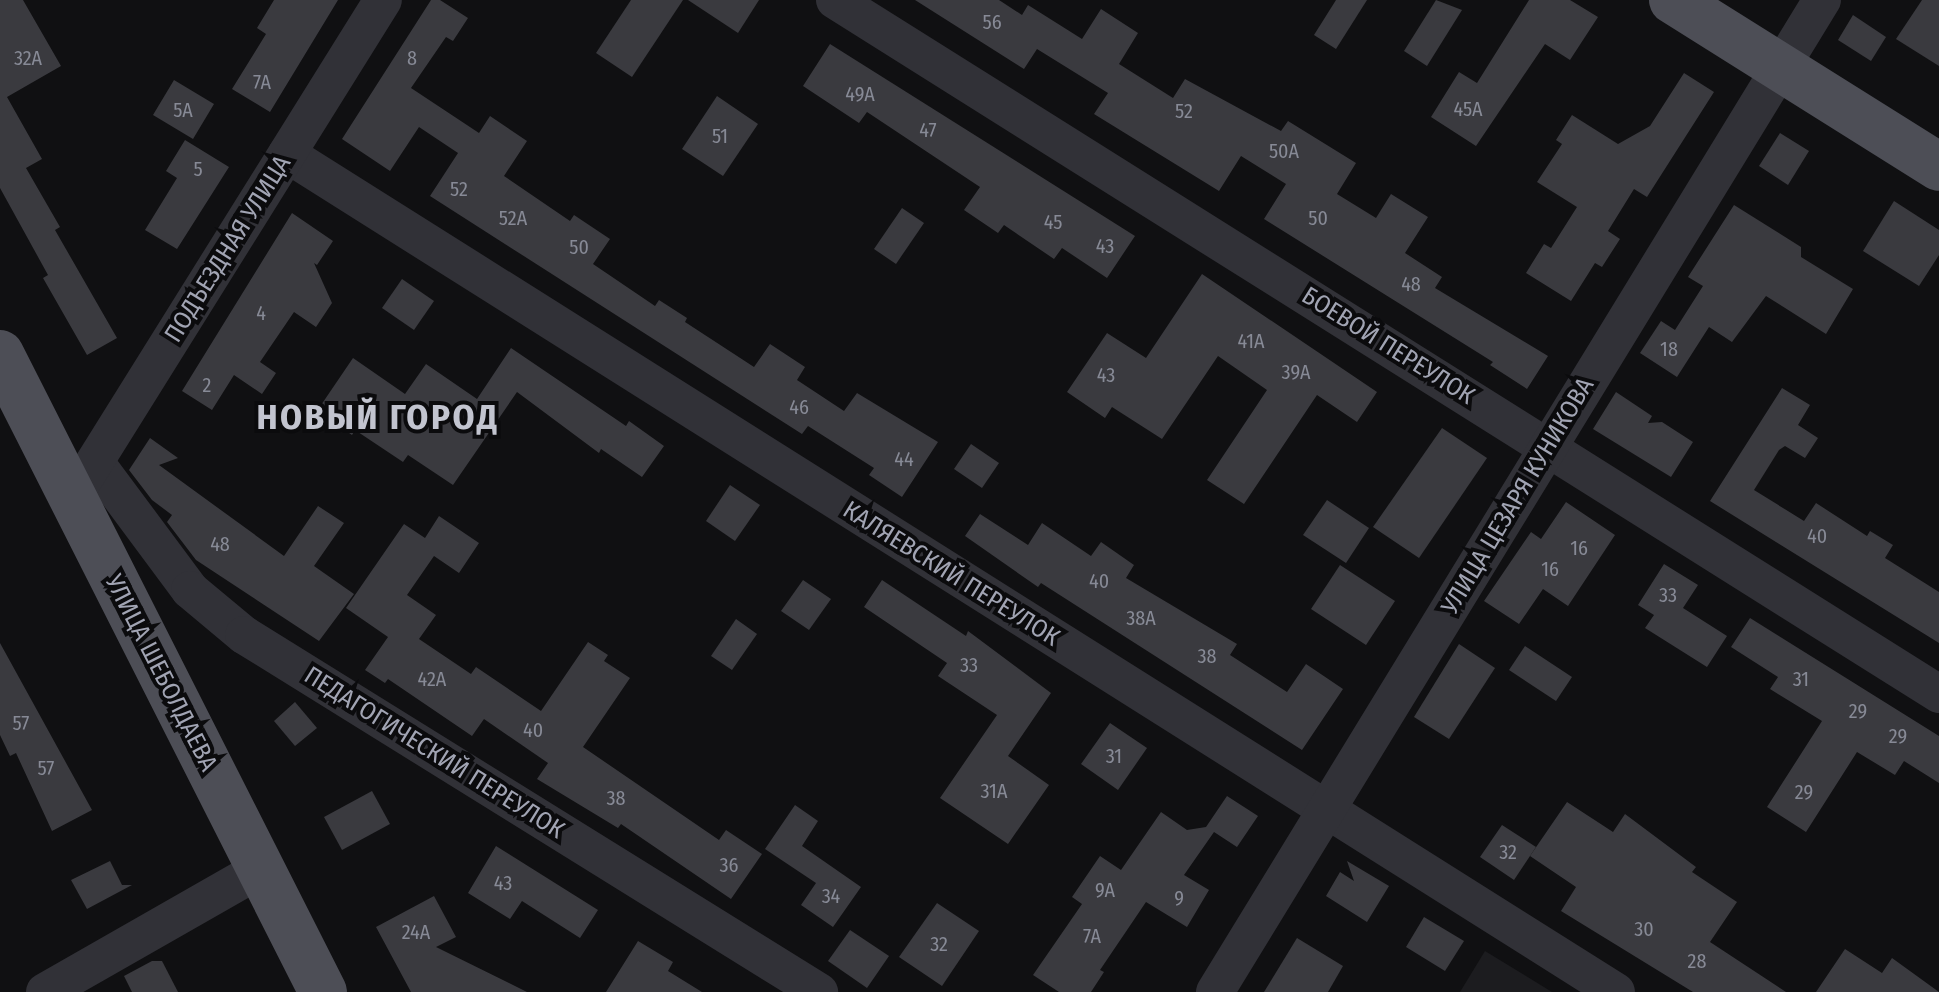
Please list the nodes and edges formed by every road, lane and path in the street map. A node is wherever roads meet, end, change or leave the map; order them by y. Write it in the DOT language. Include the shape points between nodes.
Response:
graph roads {
  1 [pos="382,0"];
  2 [pos="835,0"];
  3 [pos="1674,0"];
  4 [pos="1822,0"];
  5 [pos="1779,66"];
  6 [pos="287,154"];
  7 [pos="1939,167"];
  8 [pos="0,354"];
  9 [pos="1548,446"];
  10 [pos="84,480"];
  11 [pos="1939,694"];
  12 [pos="1326,811"];
  13 [pos="260,870"];
  14 [pos="45,992"];
  15 [pos="323,992"];
  16 [pos="819,992"];
  17 [pos="1215,992"];
  18 [pos="1616,992"];
  1 -- 6 [label="street, ПОДЪЕЗДНАЯ УЛИЦА"];
  2 -- 9 [label="street, БОЕВОЙ ПЕРЕУЛОК"];
  3 -- 5 [label="main road"];
  4 -- 5 [label="street, УЛИЦА ЦЕЗАРЯ КУНИКОВА"];
  5 -- 7 [label="main road"];
  5 -- 9 [label="street, УЛИЦА ЦЕЗАРЯ КУНИКОВА"];
  6 -- 10 [label="street, ПОДЪЕЗДНАЯ УЛИЦА"];
  6 -- 12 [label="street, КАЛЯЕВСКИЙ ПЕРЕУЛОК"];
  8 -- 10 [label="main road, УЛИЦА ШЕБОЛДАЕВА"];
  9 -- 11 [label="street, БОЕВОЙ ПЕРЕУЛОК"];
  9 -- 12 [label="street, УЛИЦА ЦЕЗАРЯ КУНИКОВА"];
  10 -- 13 [label="main road, УЛИЦА ШЕБОЛДАЕВА"];
  10 -- 16 [label="street, ПЕДАГОГИЧЕСКИЙ ПЕРЕУЛОК" via="190,590 244,635"];
  12 -- 17 [label="street, УЛИЦА ЦЕЗАРЯ КУНИКОВА"];
  12 -- 18 [label="street, КАЛЯЕВСКИЙ ПЕРЕУЛОК"];
  13 -- 14 [label="street"];
  13 -- 15 [label="main road, УЛИЦА ШЕБОЛДАЕВА"];
}
